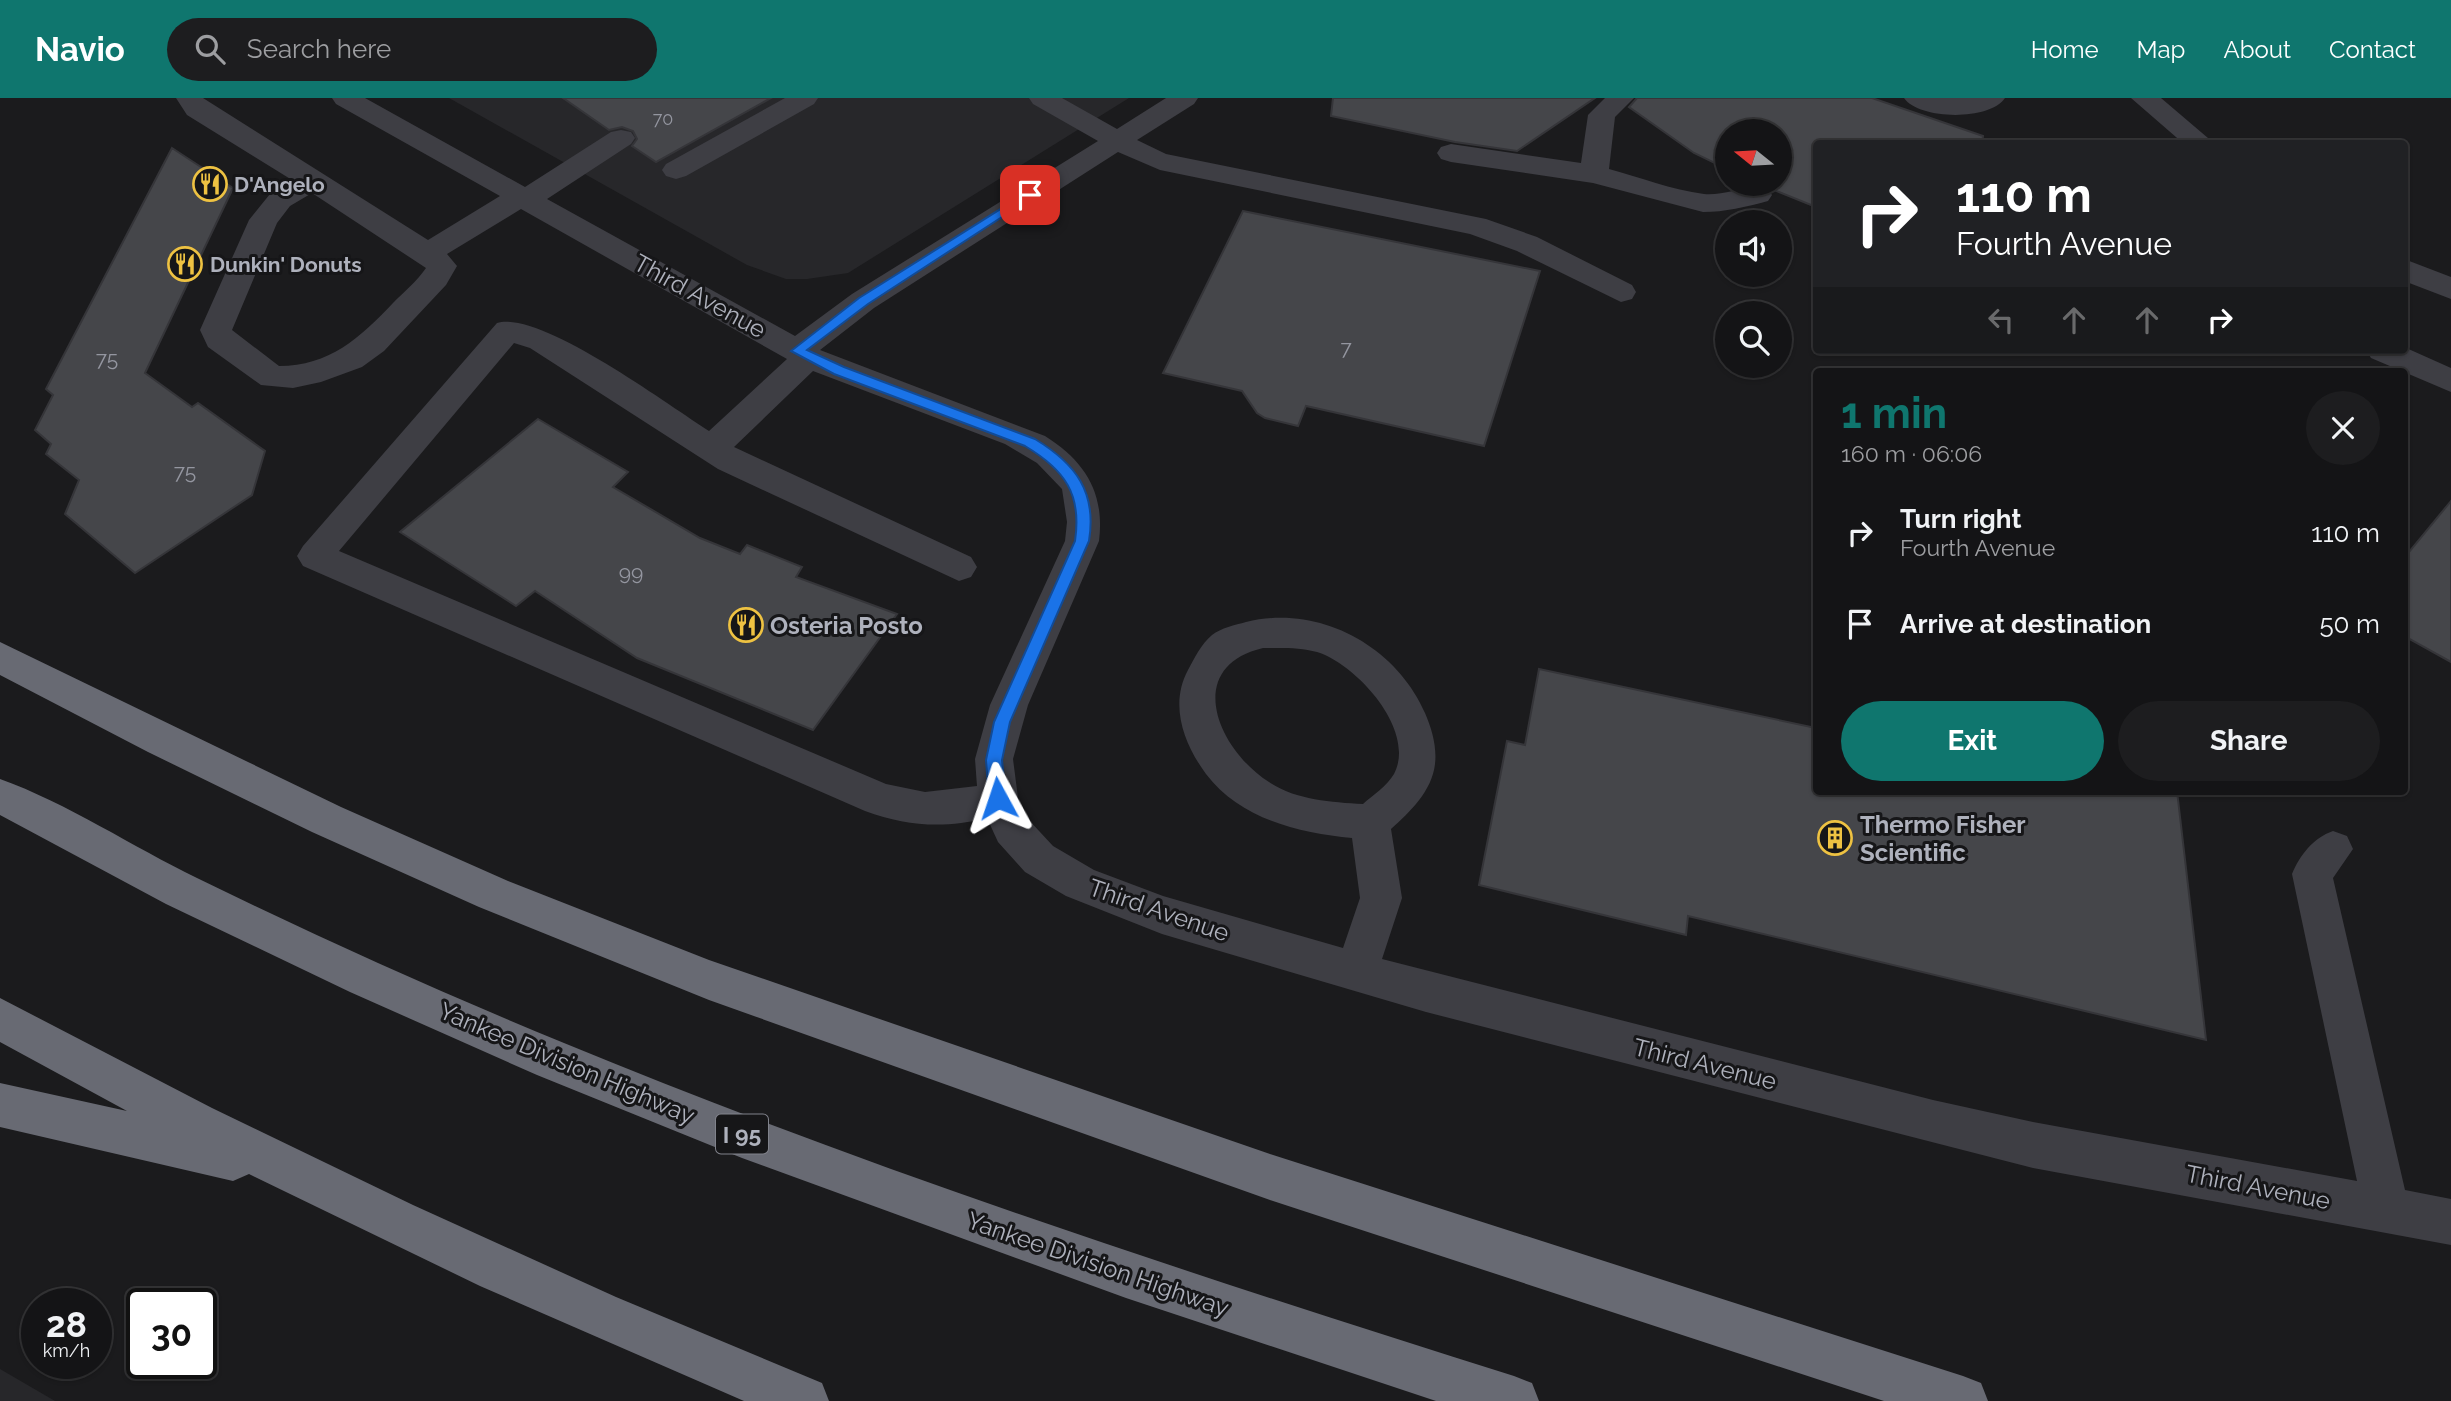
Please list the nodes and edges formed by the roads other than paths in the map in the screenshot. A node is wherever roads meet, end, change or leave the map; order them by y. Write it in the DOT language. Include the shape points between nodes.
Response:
graph roads {
  1 [pos="189,98"];
  2 [pos="345,98"];
  3 [pos="806,98"];
  4 [pos="1042,98"];
  5 [pos="1185,98"];
  6 [pos="1621,98"];
  7 [pos="1917,98"];
  8 [pos="1992,98"];
  9 [pos="2143,98"];
  10 [pos="621,138"];
  11 [pos="1117,140"];
  12 [pos="2167,140"];
  13 [pos="2197,140"];
  14 [pos="1451,153"];
  15 [pos="676,170"];
  16 [pos="1594,174"];
  17 [pos="312,181"];
  18 [pos="1751,196"];
  19 [pos="523,198"];
  20 [pos="428,253"];
  21 [pos="2408,270"];
  22 [pos="2451,289"];
  23 [pos="1621,292"];
  24 [pos="803,354"];
  25 [pos="2391,354"];
  26 [pos="2451,381"];
  27 [pos="712,449"];
  28 [pos="958,567"];
  29 [pos="0,657"];
  30 [pos="0,796"];
  31 [pos="998,798"];
  32 [pos="1370,822"];
  33 [pos="2333,849"];
  34 [pos="1357,971"];
  35 [pos="0,1019"];
  36 [pos="0,1105"];
  37 [pos="292,1171"];
  38 [pos="2387,1212"];
  39 [pos="2451,1222"];
  40 [pos="804,1401"];
  41 [pos="1514,1401"];
  42 [pos="1964,1401"];
  1 -- 17 [label="street" via="197,109"];
  2 -- 19 [label="street, Third Avenue"];
  3 -- 15 [label="street"];
  4 -- 11 [label="street"];
  5 -- 11 [label="street"];
  6 -- 16 [label="street" via="1602,115"];
  7 -- 8 [label="street" via="1963,107"];
  9 -- 12 [label="street"];
  9 -- 13 [label="street"];
  10 -- 19 [label="street"];
  11 -- 23 [label="street" via="1160,162 1476,226 1545,252"];
  11 -- 24 [label="street" via="863,301"];
  14 -- 16 [label="street"];
  16 -- 18 [label="street" via="1703,203"];
  17 -- 20 [label="street"];
  17 -- 20 [label="street" via="280,200 264,220 216,330 219,339 266,374 282,379 311,374 363,351 439,273 441,262"];
  19 -- 20 [label="street"];
  19 -- 24 [label="street, Third Avenue"];
  21 -- 22 [label="street"];
  24 -- 27 [label="street" via="747,419"];
  24 -- 31 [label="street, Third Avenue" via="1030,442 1052,456 1078,487 1086,516 1082,541 1002,722 994,760"];
  25 -- 26 [label="street"];
  27 -- 28 [label="street"];
  27 -- 31 [label="street" via="541,340 508,330 315,556 879,799 939,811"];
  29 -- 42 [label="highway" via="115,717 390,847 658,961 1224,1163"];
  30 -- 41 [label="highway, Yankee Division Highway / I 95" via="339,965 681,1111 1067,1254"];
  31 -- 34 [label="street, Third Avenue" via="1024,845 1080,883 1143,909"];
  32 -- 32 [label="street" via="1399,799 1416,765 1412,729 1386,681 1331,641 1263,633 1225,645 1203,672 1196,695 1196,721 1211,751 1255,794 1289,810"];
  32 -- 34 [label="street" via="1381,898"];
  33 -- 38 [label="street" via="2312,874"];
  34 -- 38 [label="street, Third Avenue" via="1958,1128"];
  35 -- 37 [label="highway"];
  36 -- 37 [label="highway"];
  37 -- 40 [label="highway" via="555,1295"];
  38 -- 39 [label="street, Third Avenue"];
}
